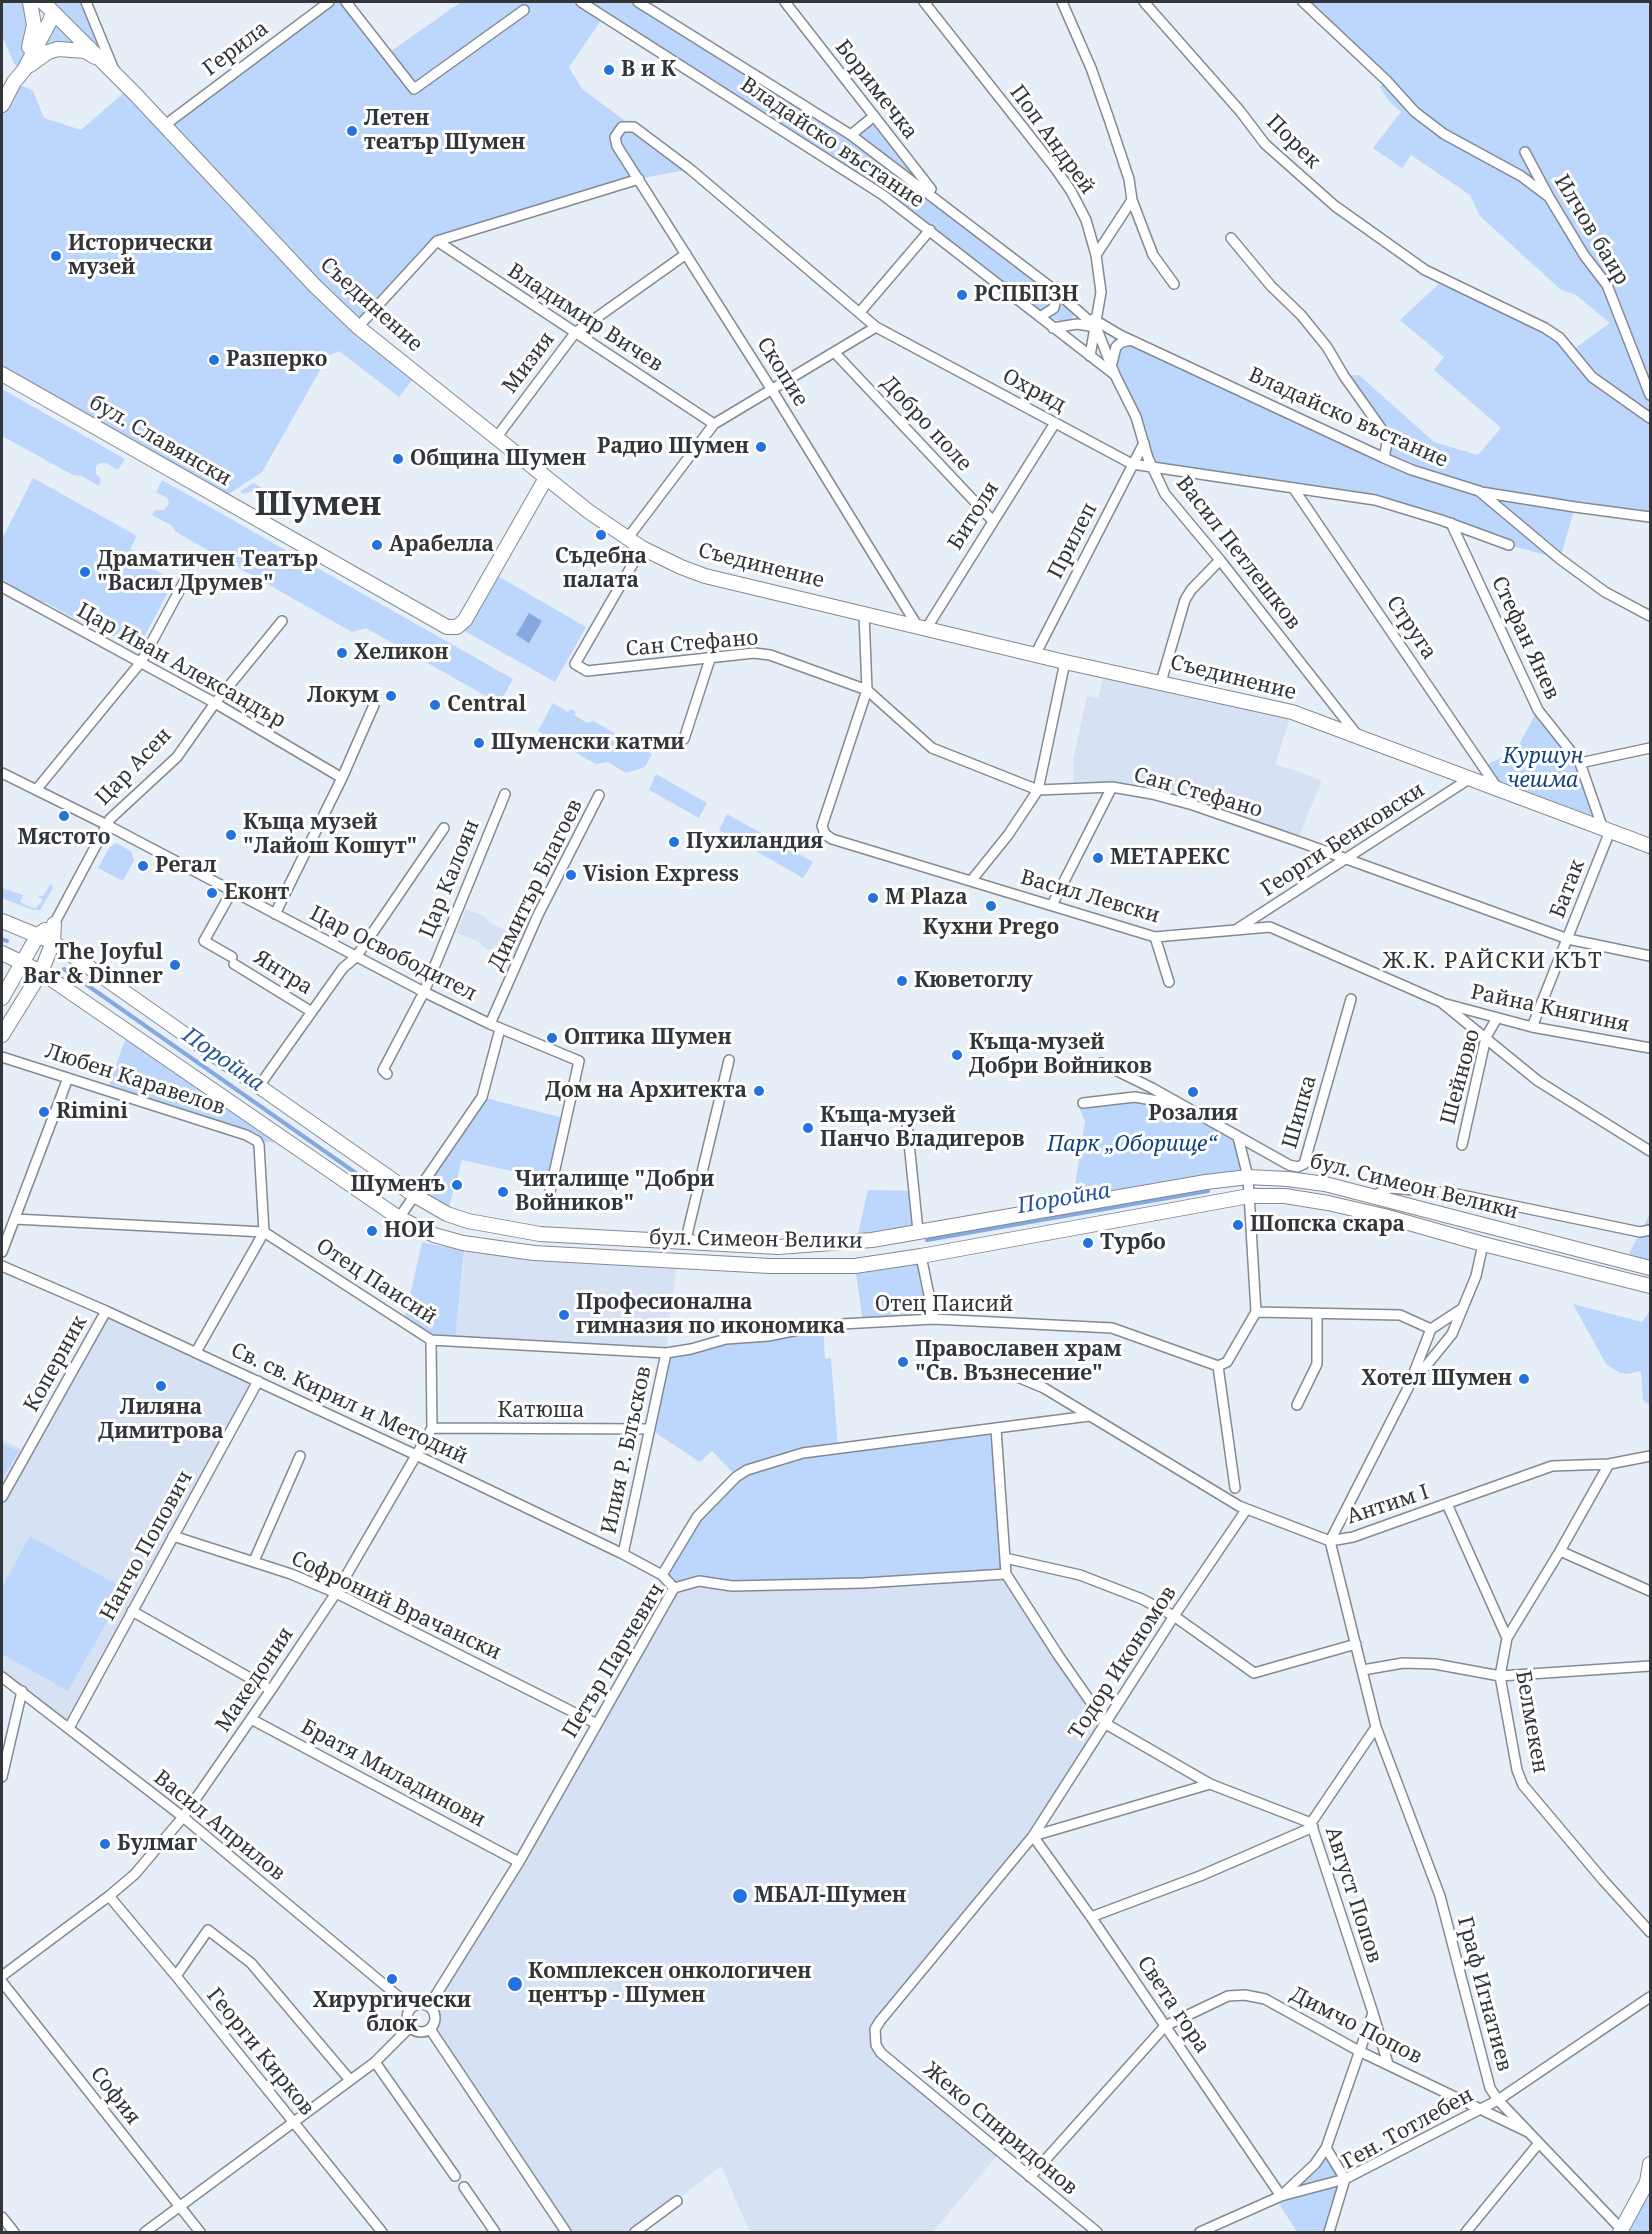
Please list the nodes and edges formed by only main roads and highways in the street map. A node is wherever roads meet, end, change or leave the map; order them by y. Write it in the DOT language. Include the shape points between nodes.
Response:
graph roads {
  1 [pos="30,2"];
  2 [pos="48,7"];
  3 [pos="29,47"];
  4 [pos="100,59"];
  5 [pos="24,70"];
  6 [pos="14,82"];
  7 [pos="2,105"];
  8 [pos="2,375"];
  9 [pos="546,478"];
  10 [pos="1650,846"];
  11 [pos="2,921"];
  12 [pos="38,934"];
  13 [pos="53,942"];
  14 [pos="2,953"];
  15 [pos="23,962"];
  16 [pos="41,972"];
  17 [pos="2,998"];
  18 [pos="2,1035"];
  19 [pos="1650,1268"];
  20 [pos="1650,1286"];
  21 [pos="1650,2164"];
  22 [pos="1649,2183"];
  23 [pos="1621,2231"];
  1 -- 3 [label="main road" via="34,25"];
  2 -- 3 [label="main road"];
  2 -- 4 [label="main road, Съединение"];
  2 -- 5 [label="main road" via="50,21"];
  3 -- 6 [label="main road"];
  4 -- 5 [label="main road" via="85,51 58,49"];
  4 -- 9 [label="main road, Съединение" via="358,327"];
  5 -- 6 [label="main road"];
  6 -- 7 [label="main road"];
  8 -- 9 [label="main road, бул. Славянски" via="452,628 465,620"];
  9 -- 10 [label="main road, Съединение" via="627,539 705,576 1292,712"];
  11 -- 12 [label="main road, бул. Симеон Велики"];
  12 -- 13 [label="main road, бул. Симеон Велики"];
  12 -- 13 [label="main road, Цар Асен" via="54,924"];
  12 -- 15 [label="main road"];
  13 -- 16 [label="main road, Цар Асен"];
  13 -- 19 [label="main road, бул. Симеон Велики" via="414,1195 468,1221 530,1232 685,1243 778,1246 856,1242 1248,1177 1325,1184"];
  14 -- 15 [label="main road, бул. Симеон Велики"];
  15 -- 16 [label="main road, бул. Симеон Велики"];
  15 -- 17 [label="main road"];
  16 -- 18 [label="main road, Цар Асен"];
  16 -- 20 [label="main road, бул. Симеон Велики" via="399,1218 434,1235 463,1243 534,1253 855,1266 1249,1196 1285,1196 1384,1216"];
  21 -- 22 [label="main road"];
  22 -- 23 [label="main road"];
}
